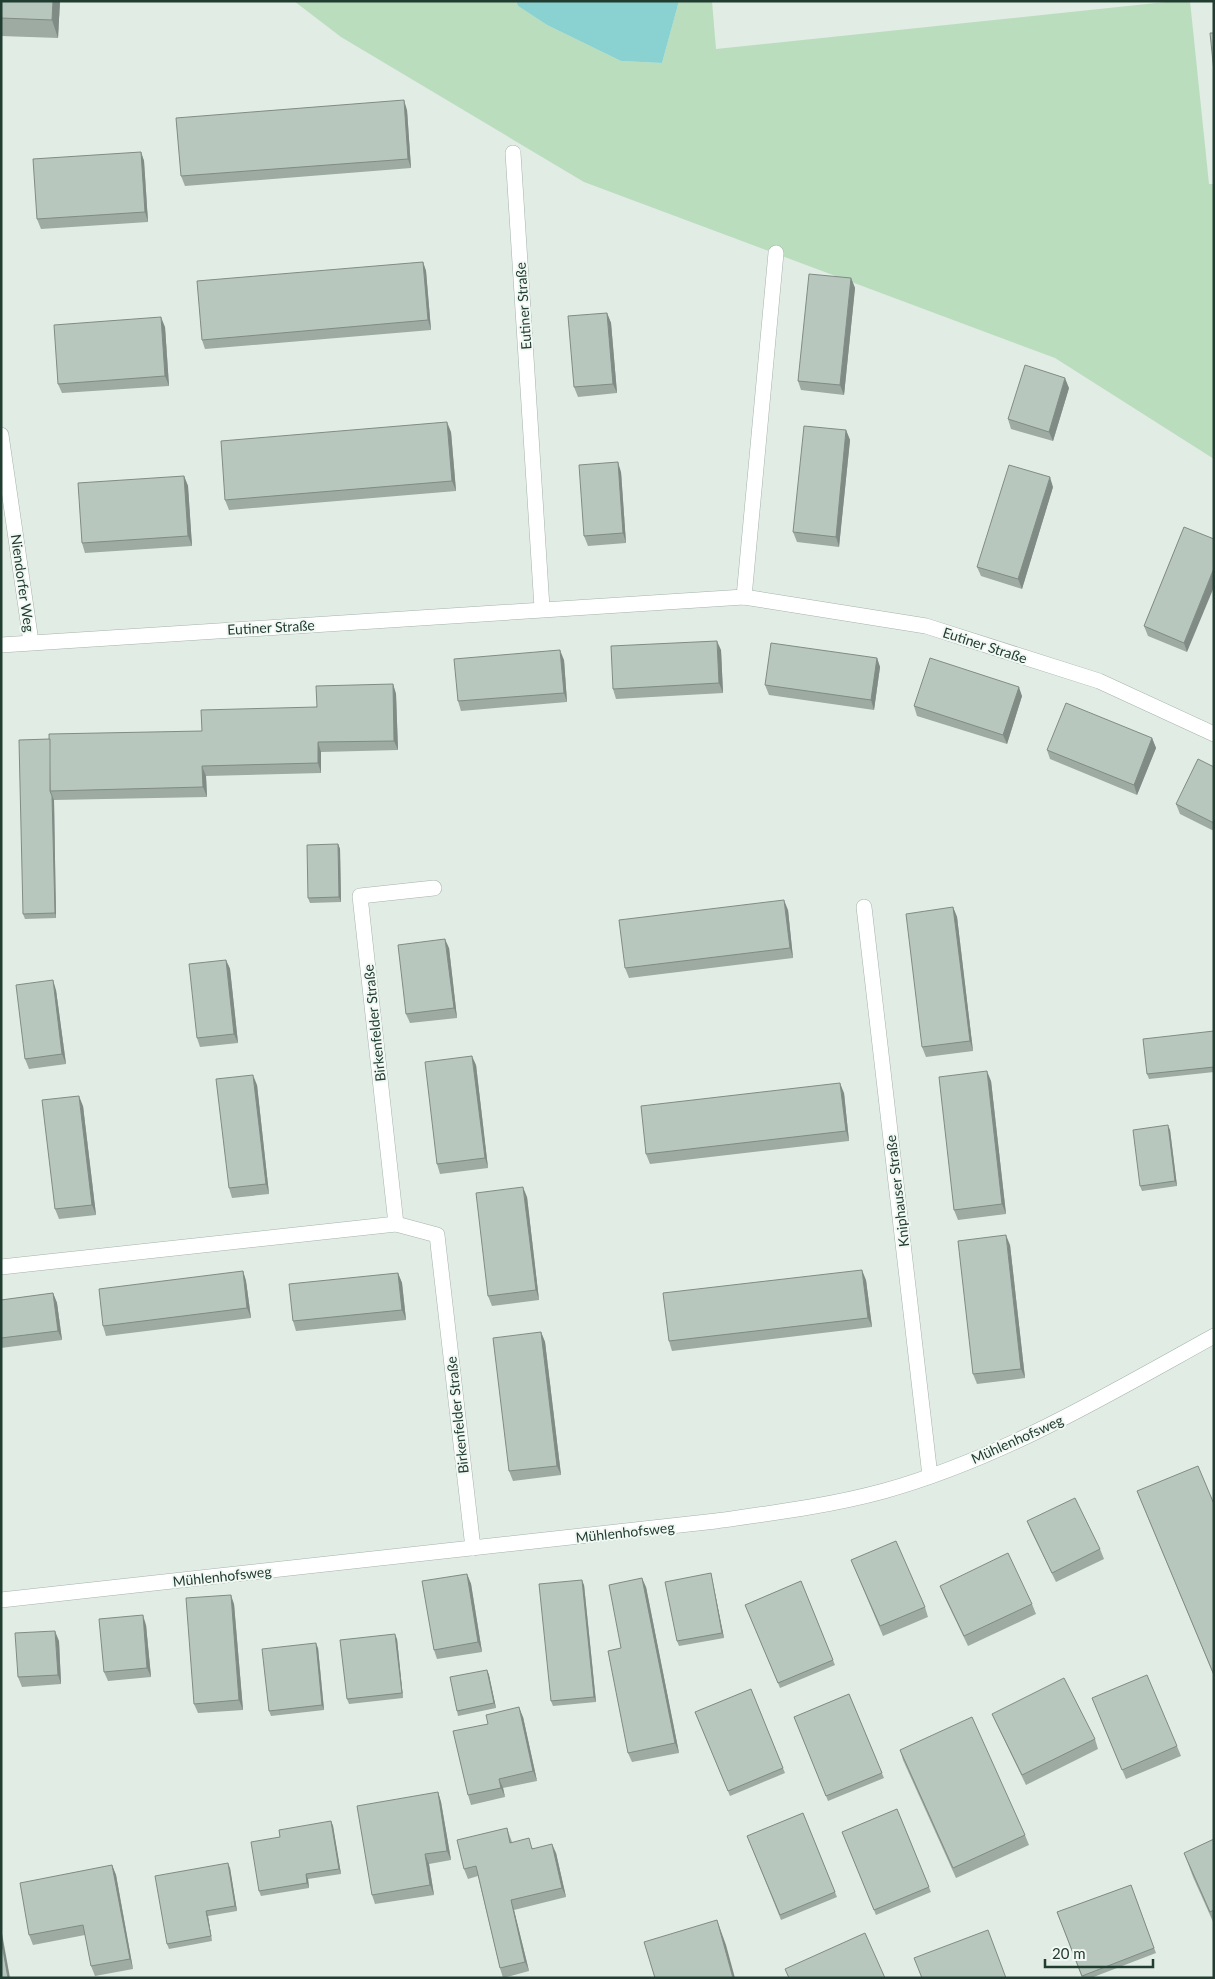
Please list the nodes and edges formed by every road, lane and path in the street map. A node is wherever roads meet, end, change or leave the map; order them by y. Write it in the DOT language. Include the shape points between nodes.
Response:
graph roads {
  1 [pos="514,152"];
  2 [pos="776,253"];
  3 [pos="1,436"];
  4 [pos="744,597"];
  5 [pos="542,608"];
  6 [pos="31,642"];
  7 [pos="1,644"];
  8 [pos="1214,734"];
  9 [pos="434,888"];
  10 [pos="864,907"];
  11 [pos="396,1224"];
  12 [pos="1,1267"];
  13 [pos="1214,1336"];
  14 [pos="930,1476"];
  15 [pos="472,1548"];
  16 [pos="1,1600"];
  1 -- 5 [label="street, Eutiner Straße"];
  2 -- 4 [label="street"];
  3 -- 6 [label="street, Niendorfer Weg"];
  4 -- 5 [label="street, Eutiner Straße"];
  4 -- 8 [label="street, Eutiner Straße" via="926,626 1099,681"];
  5 -- 6 [label="street, Eutiner Straße"];
  6 -- 7 [label="street, Eutiner Straße"];
  9 -- 11 [label="street, Birkenfelder Straße" via="360,896"];
  10 -- 14 [label="street, Kniphauser Straße"];
  11 -- 12 [label="street, Birkenfelder Straße"];
  11 -- 15 [label="street, Birkenfelder Straße" via="437,1235"];
  13 -- 14 [label="street, Mühlenhofsweg" via="1075,1413 996,1451"];
  14 -- 15 [label="street, Mühlenhofsweg" via="884,1491 800,1509"];
  15 -- 16 [label="street, Mühlenhofsweg"];
}
